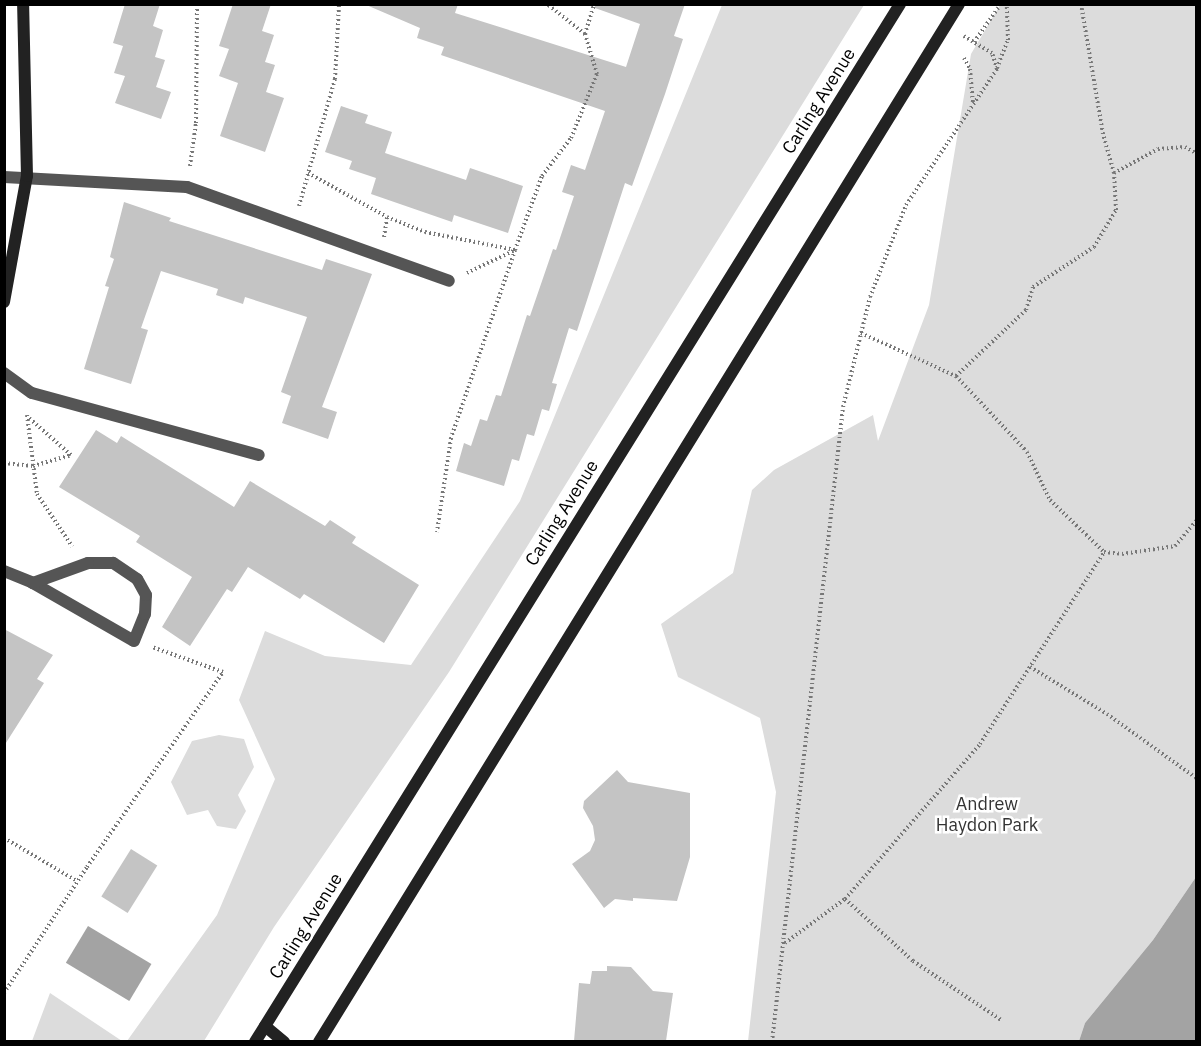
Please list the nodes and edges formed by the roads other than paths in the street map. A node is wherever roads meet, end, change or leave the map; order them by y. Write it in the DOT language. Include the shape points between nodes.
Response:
graph roads {
  1 [pos="23,4"];
  2 [pos="900,4"];
  3 [pos="959,4"];
  4 [pos="27,176"];
  5 [pos="4,177"];
  6 [pos="449,281"];
  7 [pos="4,302"];
  8 [pos="10,377"];
  9 [pos="259,455"];
  10 [pos="4,571"];
  11 [pos="33,583"];
  12 [pos="265,1026"];
  13 [pos="255,1041"];
  14 [pos="285,1041"];
  15 [pos="319,1041"];
  1 -- 4 [label="main road"];
  2 -- 12 [label="main road, Carling Avenue"];
  3 -- 15 [label="main road"];
  4 -- 5 [label="lane"];
  4 -- 6 [label="lane" via="188,187"];
  4 -- 7 [label="main road"];
  8 -- 9 [label="lane" via="32,393"];
  10 -- 11 [label="lane"];
  11 -- 11 [label="lane" via="88,563 113,563 137,579 146,595 145,614 134,641"];
  12 -- 13 [label="main road, Carling Avenue"];
  12 -- 14 [label="main road"];
}
